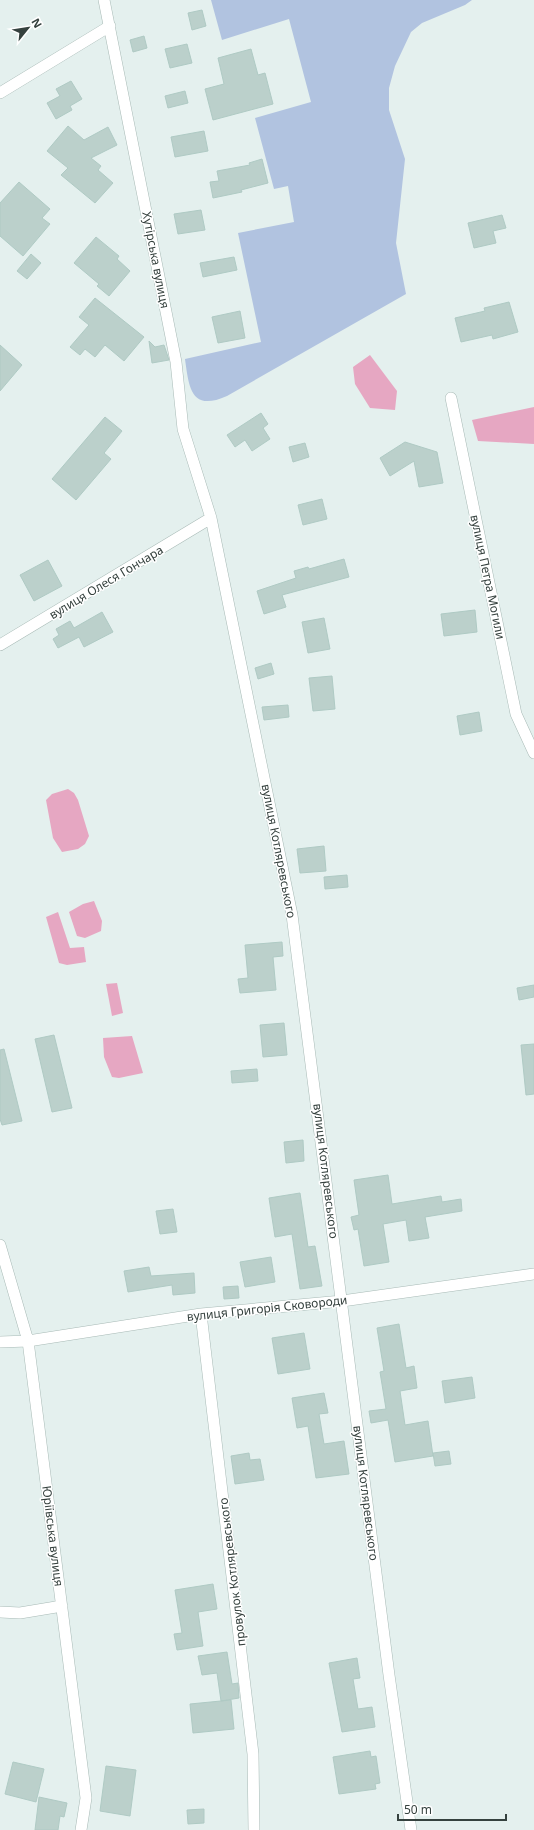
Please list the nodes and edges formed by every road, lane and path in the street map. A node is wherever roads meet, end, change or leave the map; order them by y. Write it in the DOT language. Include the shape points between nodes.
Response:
graph roads {
  1 [pos="104,0"];
  2 [pos="110,26"];
  3 [pos="0,93"];
  4 [pos="451,398"];
  5 [pos="211,518"];
  6 [pos="0,646"];
  7 [pos="534,753"];
  8 [pos="0,1245"];
  9 [pos="534,1274"];
  10 [pos="342,1301"];
  11 [pos="201,1314"];
  12 [pos="28,1341"];
  13 [pos="0,1342"];
  14 [pos="62,1606"];
  15 [pos="0,1612"];
  16 [pos="81,1830"];
  17 [pos="254,1830"];
  18 [pos="411,1830"];
  1 -- 2 [label="street, Хутірська вулиця"];
  2 -- 3 [label="street"];
  2 -- 5 [label="street, Хутірська вулиця" via="176,362 183,429"];
  4 -- 7 [label="street, вулиця Петра Могили" via="516,714"];
  5 -- 6 [label="street, вулиця Олеся Гончара"];
  5 -- 10 [label="street, вулиця Котляревського" via="292,915"];
  8 -- 12 [label="street, Юріївська вулиця"];
  9 -- 10 [label="street, вулиця Григорія Сковороди"];
  10 -- 11 [label="street, вулиця Григорія Сковороди"];
  10 -- 18 [label="street, вулиця Котляревського"];
  11 -- 12 [label="street, вулиця Григорія Сковороди"];
  11 -- 17 [label="street, провулок Котляревського" via="253,1754"];
  12 -- 13 [label="street, вулиця Григорія Сковороди"];
  12 -- 14 [label="street, Юріївська вулиця"];
  14 -- 15 [label="street" via="20,1613"];
  14 -- 16 [label="street, Юріївська вулиця" via="86,1798"];
}
